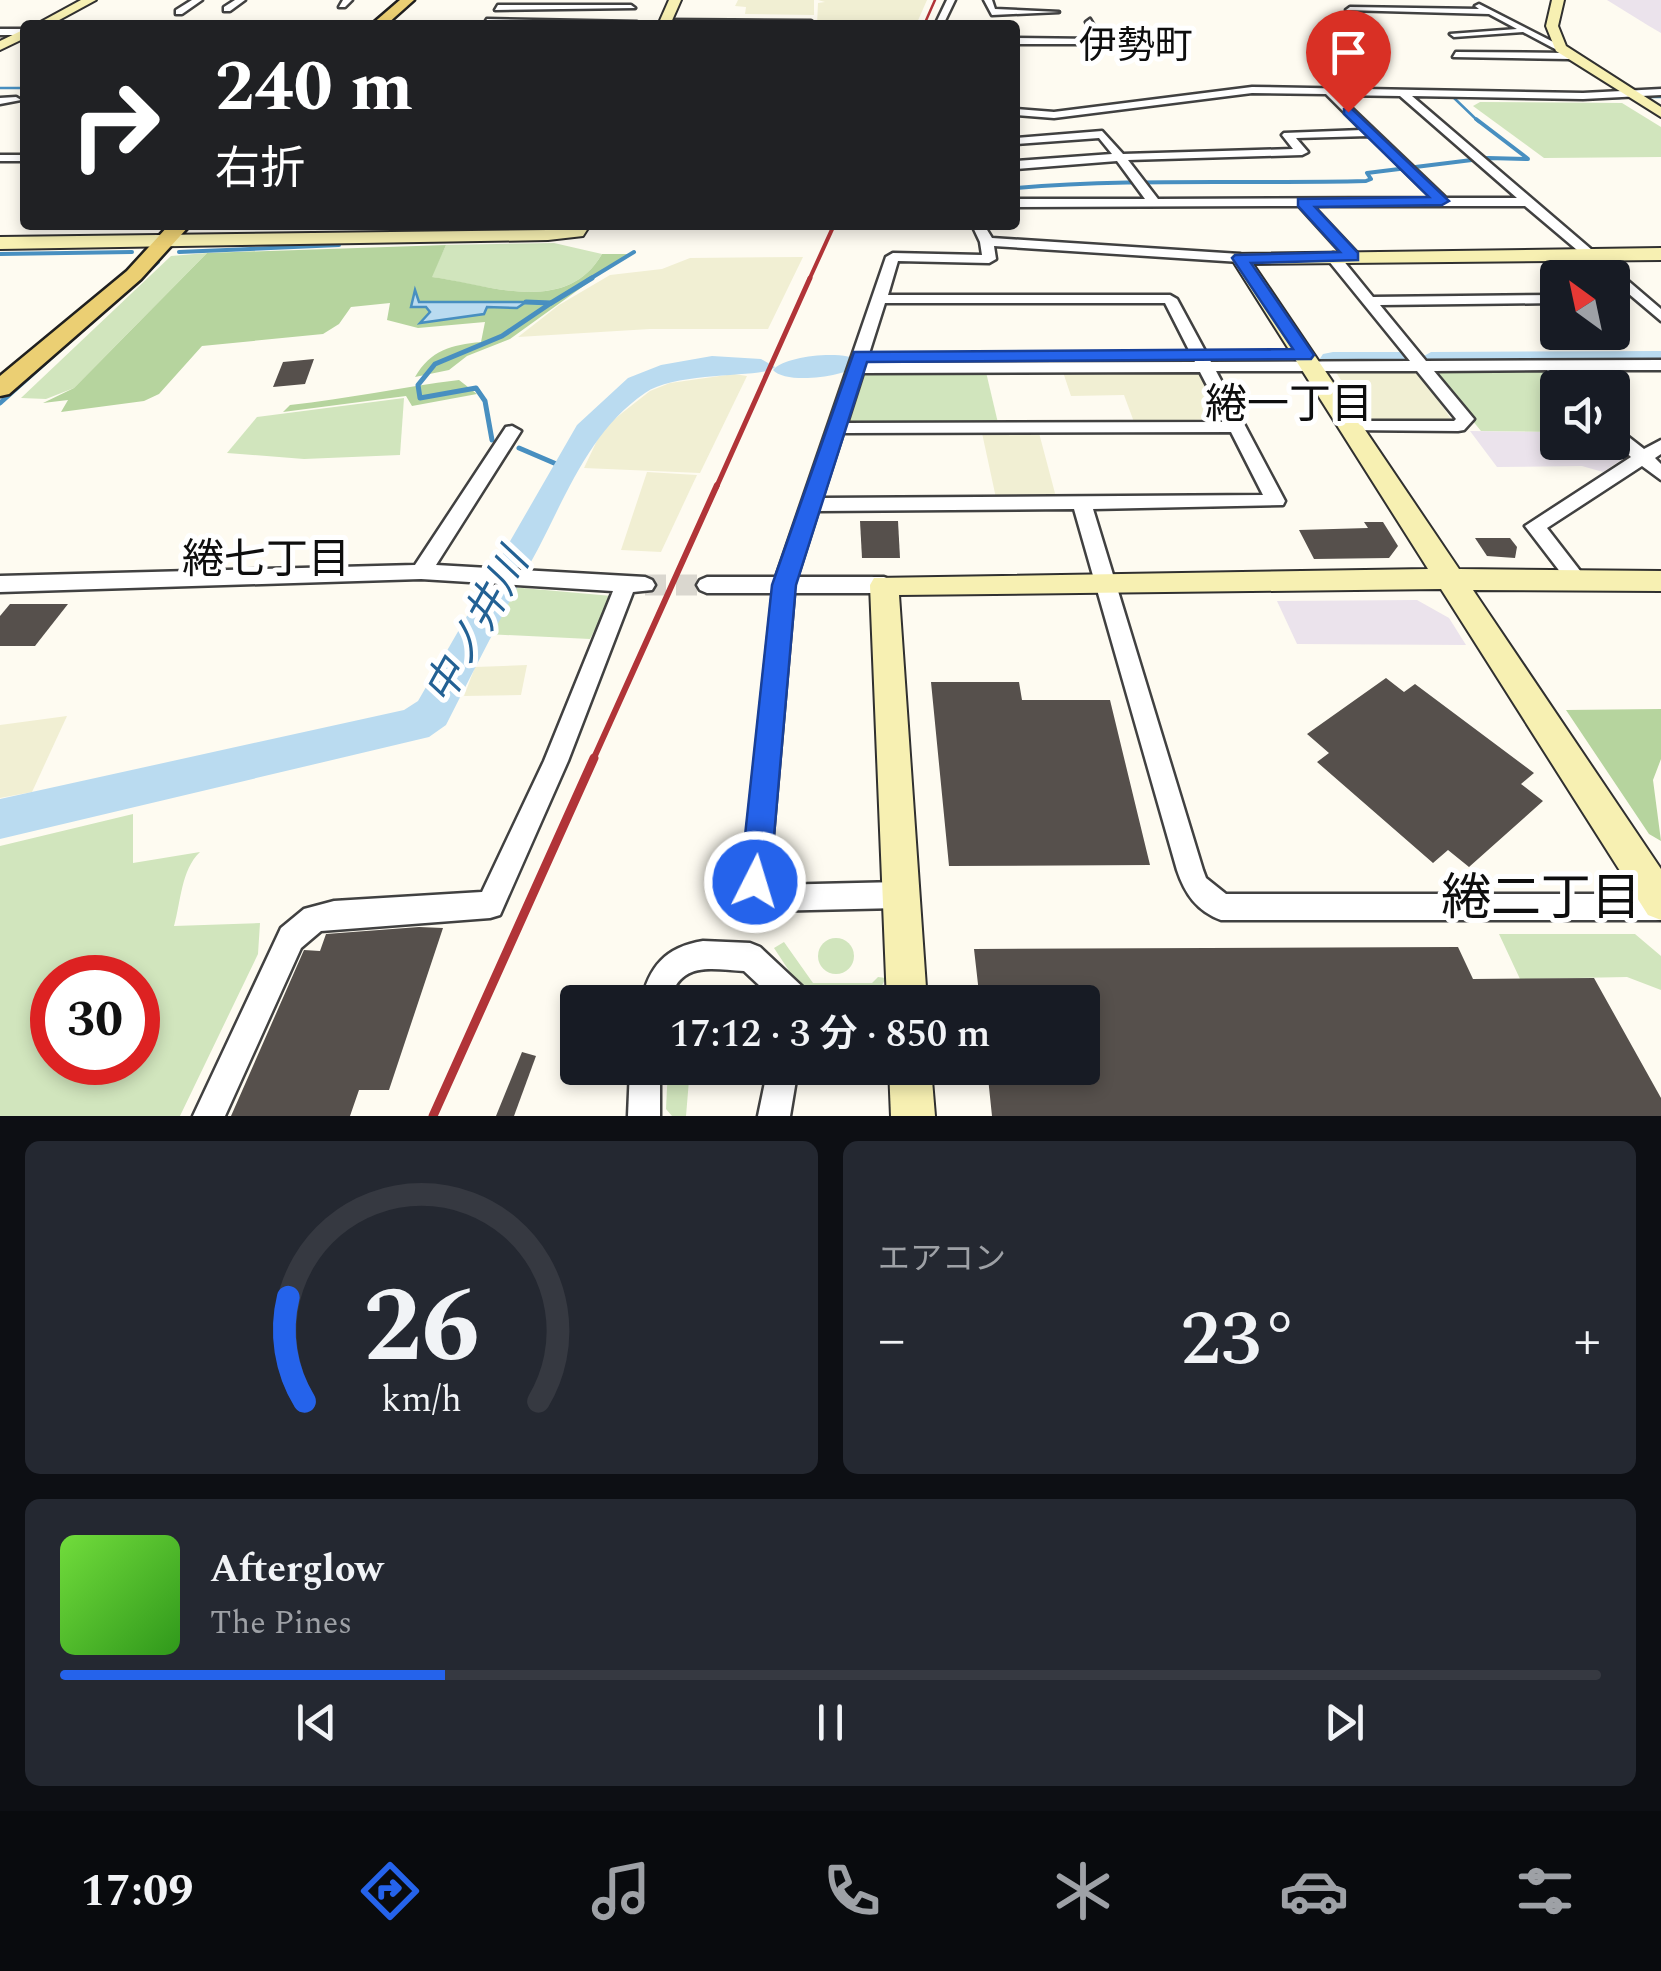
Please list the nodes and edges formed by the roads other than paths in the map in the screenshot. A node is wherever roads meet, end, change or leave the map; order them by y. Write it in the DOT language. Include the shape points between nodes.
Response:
graph roads {
  1 [pos="90,0"];
  2 [pos="198,0"];
  3 [pos="240,0"];
  4 [pos="408,0"];
  5 [pos="988,0"];
  6 [pos="1468,0"];
  7 [pos="1558,0"];
  8 [pos="1377,2"];
  9 [pos="500,4"];
  10 [pos="633,4"];
  11 [pos="1344,6"];
  12 [pos="227,9"];
  13 [pos="1387,10"];
  14 [pos="180,12"];
  15 [pos="1056,12"];
  16 [pos="1488,12"];
  17 [pos="51,20"];
  18 [pos="384,20"];
  19 [pos="1020,29"];
  20 [pos="1521,32"];
  21 [pos="1454,34"];
  22 [pos="1020,40"];
  23 [pos="1564,52"];
  24 [pos="1456,54"];
  25 [pos="1327,90"];
  26 [pos="1661,92"];
  27 [pos="1404,94"];
  28 [pos="1630,95"];
  29 [pos="16,100"];
  30 [pos="0,102"];
  31 [pos="1020,113"];
  32 [pos="1661,113"];
  33 [pos="1370,133"];
  34 [pos="1020,141"];
  35 [pos="1122,157"];
  36 [pos="1020,165"];
  37 [pos="1153,201"];
  38 [pos="1442,201"];
  39 [pos="1303,202"];
  40 [pos="1527,202"];
  41 [pos="1020,203"];
  42 [pos="578,230"];
  43 [pos="981,230"];
  44 [pos="172,233"];
  45 [pos="987,242"];
  46 [pos="0,243"];
  47 [pos="1661,254"];
  48 [pos="1588,255"];
  49 [pos="1343,257"];
  50 [pos="1240,258"];
  51 [pos="1158,278"];
  52 [pos="878,299"];
  53 [pos="1170,299"];
  54 [pos="1630,299"];
  55 [pos="1640,299"];
  56 [pos="1661,299"];
  57 [pos="1540,300"];
  58 [pos="1369,301"];
  59 [pos="1661,317"];
  60 [pos="1661,353"];
  61 [pos="1417,359"];
  62 [pos="1201,360"];
  63 [pos="1308,360"];
  64 [pos="858,362"];
  65 [pos="1551,365"];
  66 [pos="1661,365"];
  67 [pos="11,370"];
  68 [pos="1556,370"];
  69 [pos="0,390"];
  70 [pos="1351,426"];
  71 [pos="1234,427"];
  72 [pos="836,428"];
  73 [pos="512,431"];
  74 [pos="1661,446"];
  75 [pos="1630,448"];
  76 [pos="1640,458"];
  77 [pos="1661,474"];
  78 [pos="1082,502"];
  79 [pos="809,504"];
  80 [pos="421,572"];
  81 [pos="1453,580"];
  82 [pos="1661,580"];
  83 [pos="1108,582"];
  84 [pos="1578,582"];
  85 [pos="0,584"];
  86 [pos="707,585"];
  87 [pos="784,585"];
  88 [pos="884,586"];
  89 [pos="898,895"];
  90 [pos="1661,905"];
  91 [pos="658,985"];
  92 [pos="780,985"];
  93 [pos="906,985"];
  94 [pos="645,1085"];
  95 [pos="780,1085"];
  96 [pos="911,1085"];
  97 [pos="208,1116"];
  98 [pos="644,1116"];
  99 [pos="774,1116"];
  100 [pos="914,1116"];
  1 -- 17 [label="street"];
  2 -- 14 [label="street"];
  3 -- 12 [label="street"];
  4 -- 18 [label="main road"];
  5 -- 15 [label="street" via="992,12"];
  6 -- 16 [label="street"];
  7 -- 23 [label="street" via="1552,26"];
  8 -- 13 [label="street"];
  9 -- 10 [label="street"];
  11 -- 13 [label="street"];
  13 -- 16 [label="street"];
  16 -- 20 [label="street"];
  19 -- 22 [label="street" via="1093,26 1102,42"];
  20 -- 21 [label="street"];
  20 -- 23 [label="street"];
  23 -- 24 [label="street"];
  23 -- 28 [label="street"];
  25 -- 27 [label="street"];
  25 -- 31 [label="street" via="1203,94 1054,116"];
  25 -- 33 [label="street"];
  26 -- 28 [label="street"];
  27 -- 28 [label="street"];
  27 -- 40 [label="street"];
  28 -- 32 [label="street"];
  29 -- 30 [label="street"];
  33 -- 35 [label="street" via="1288,134 1302,152"];
  33 -- 38 [label="street"];
  34 -- 35 [label="street" via="1102,134"];
  35 -- 36 [label="street"];
  35 -- 37 [label="street"];
  37 -- 39 [label="street"];
  37 -- 41 [label="street"];
  38 -- 39 [label="street"];
  38 -- 40 [label="street"];
  39 -- 49 [label="street"];
  40 -- 48 [label="street"];
  42 -- 44 [label="street" via="548,236"];
  43 -- 45 [label="street"];
  44 -- 46 [label="street"];
  44 -- 67 [label="main road" via="134,275"];
  45 -- 50 [label="street"];
  45 -- 52 [label="street" via="989,259 893,257"];
  47 -- 48 [label="street"];
  48 -- 49 [label="street"];
  48 -- 55 [label="street"];
  49 -- 50 [label="street"];
  49 -- 58 [label="street"];
  50 -- 63 [label="street"];
  51 -- 53 [label="street"];
  52 -- 53 [label="street"];
  52 -- 64 [label="street"];
  53 -- 62 [label="street"];
  54 -- 55 [label="street"];
  55 -- 56 [label="street"];
  55 -- 59 [label="street"];
  57 -- 58 [label="street"];
  58 -- 61 [label="street"];
  60 -- 61 [label="street"];
  61 -- 63 [label="street"];
  61 -- 65 [label="street"];
  61 -- 70 [label="street" via="1466,419 1458,426"];
  62 -- 63 [label="street"];
  62 -- 64 [label="street"];
  62 -- 71 [label="street"];
  63 -- 70 [label="street"];
  64 -- 72 [label="street"];
  65 -- 66 [label="street"];
  65 -- 68 [label="street"];
  67 -- 69 [label="main road"];
  70 -- 81 [label="street"];
  71 -- 72 [label="street"];
  71 -- 78 [label="street" via="1276,501"];
  72 -- 79 [label="street"];
  73 -- 80 [label="street"];
  74 -- 76 [label="street"];
  75 -- 76 [label="street"];
  76 -- 77 [label="street"];
  76 -- 84 [label="street" via="1534,526"];
  78 -- 79 [label="street"];
  78 -- 83 [label="street"];
  79 -- 87 [label="street"];
  80 -- 85 [label="street"];
  80 -- 97 [label="street" via="635,586 490,905 314,919 290,938"];
  81 -- 83 [label="street"];
  81 -- 84 [label="street"];
  81 -- 90 [label="street"];
  82 -- 84 [label="street"];
  83 -- 88 [label="street"];
  83 -- 90 [label="street" via="1190,870 1196,887 1221,907"];
  86 -- 87 [label="street"];
  87 -- 88 [label="street"];
  87 -- 89 [label="street" via="755,882 766,898"];
  88 -- 89 [label="street"];
  89 -- 93 [label="street"];
  91 -- 92 [label="street" via="676,960 701,955 750,957"];
  94 -- 98 [label="street"];
  95 -- 99 [label="street"];
  96 -- 100 [label="street"];
}
